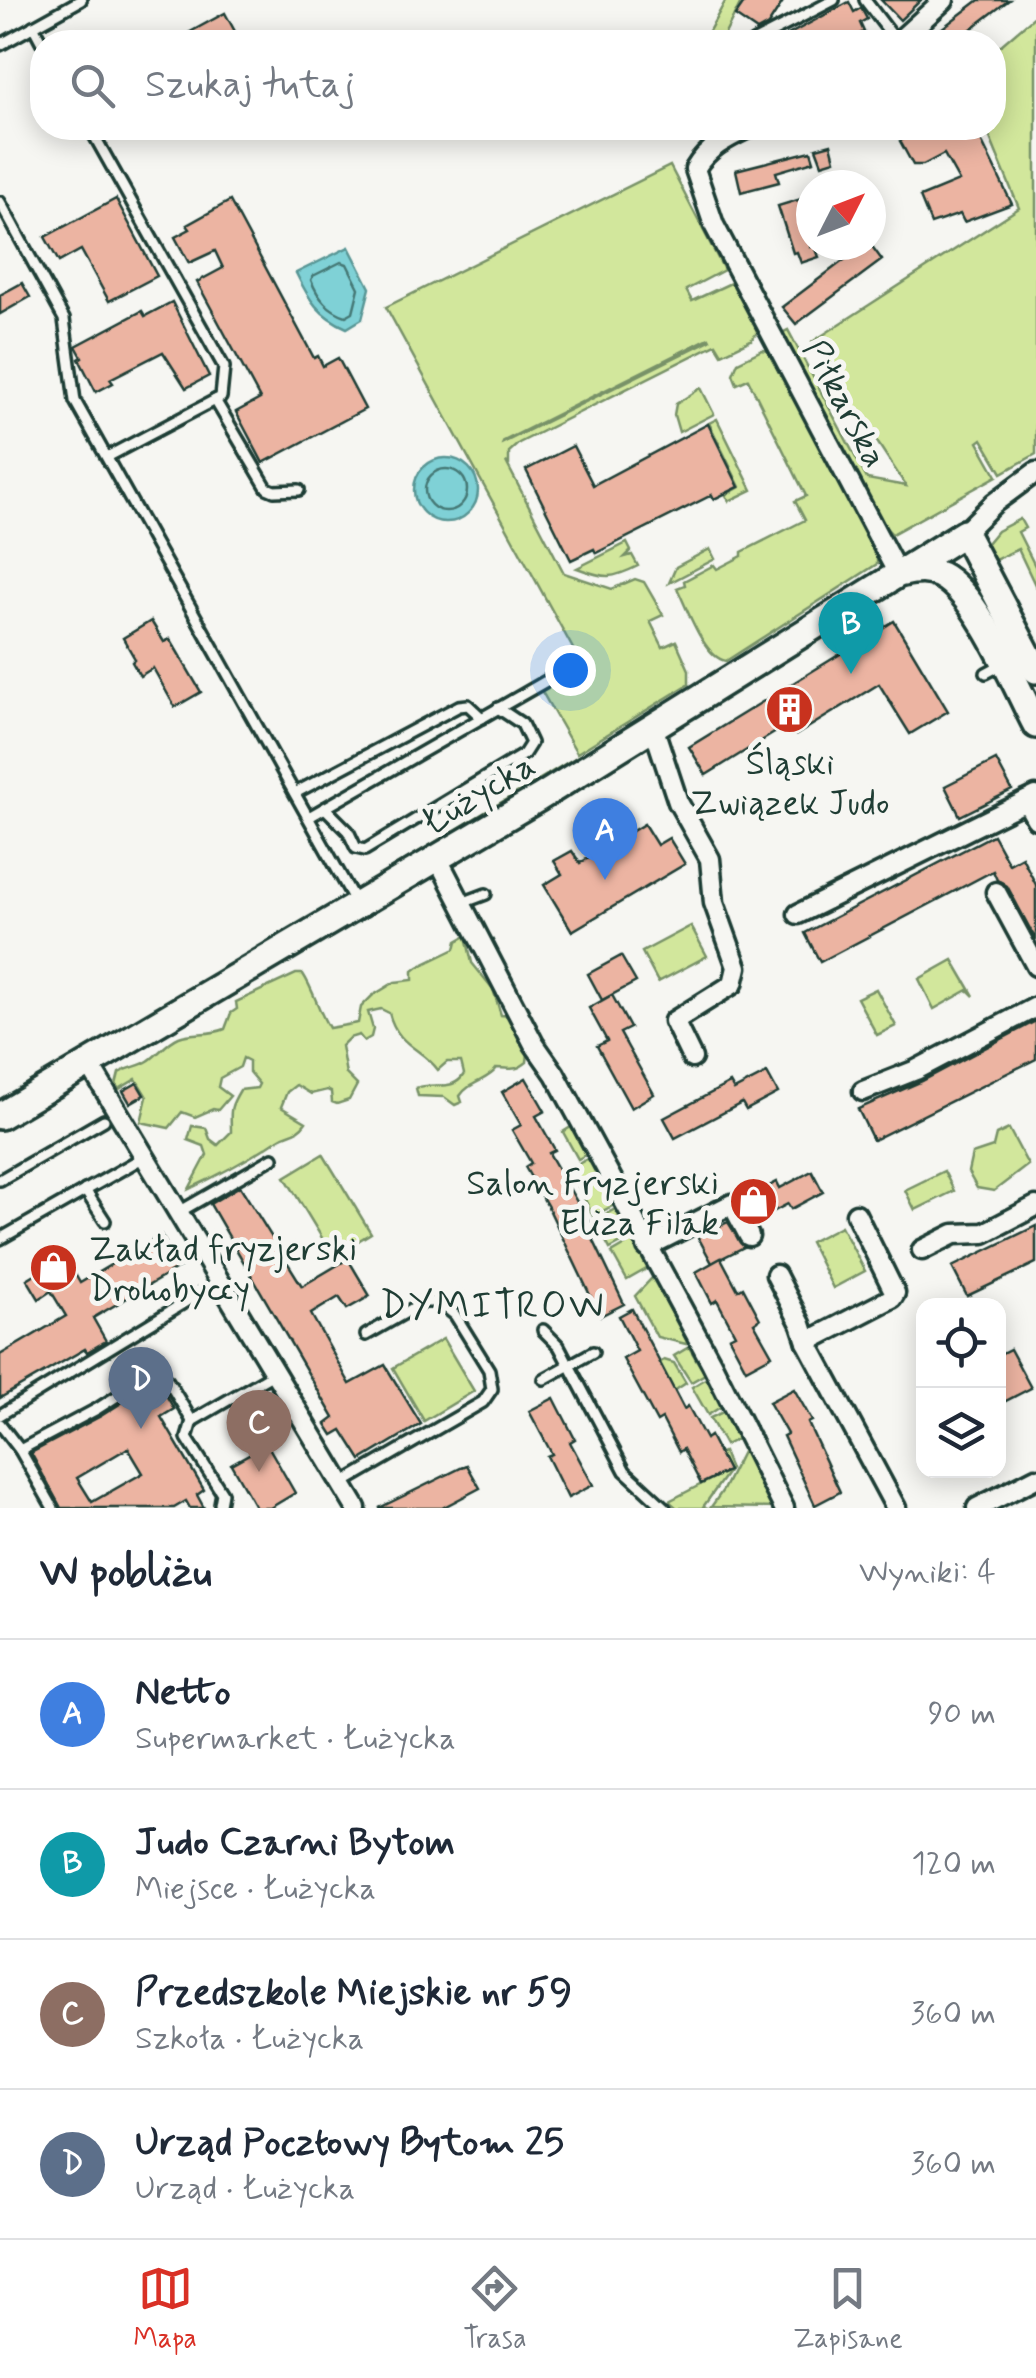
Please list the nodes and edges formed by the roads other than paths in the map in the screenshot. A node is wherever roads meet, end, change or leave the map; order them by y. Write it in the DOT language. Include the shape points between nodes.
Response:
graph roads {
  1 [pos="81,0"];
  2 [pos="834,0"];
  3 [pos="865,0"];
  4 [pos="944,0"];
  5 [pos="33,26"];
  6 [pos="35,30"];
  7 [pos="776,30"];
  8 [pos="889,30"];
  9 [pos="911,30"];
  10 [pos="0,45"];
  11 [pos="97,140"];
  12 [pos="725,140"];
  13 [pos="0,202"];
  14 [pos="216,400"];
  15 [pos="107,457"];
  16 [pos="1036,472"];
  17 [pos="300,490"];
  18 [pos="964,533"];
  19 [pos="898,574"];
  20 [pos="566,669"];
  21 [pos="1036,670"];
  22 [pos="498,708"];
  23 [pos="482,718"];
  24 [pos="652,726"];
  25 [pos="1036,726"];
  26 [pos="295,793"];
  27 [pos="1031,799"];
  28 [pos="325,808"];
  29 [pos="309,817"];
  30 [pos="1036,820"];
  31 [pos="438,859"];
  32 [pos="996,892"];
  33 [pos="486,894"];
  34 [pos="462,903"];
  35 [pos="357,905"];
  36 [pos="798,914"];
  37 [pos="1036,966"];
  38 [pos="1036,1007"];
  39 [pos="692,1058"];
  40 [pos="89,1064"];
  41 [pos="863,1091"];
  42 [pos="0,1116"];
  43 [pos="104,1120"];
  44 [pos="146,1155"];
  45 [pos="273,1158"];
  46 [pos="0,1180"];
  47 [pos="85,1190"];
  48 [pos="1036,1206"];
  49 [pos="179,1212"];
  50 [pos="856,1214"];
  51 [pos="104,1222"];
  52 [pos="749,1236"];
  53 [pos="0,1240"];
  54 [pos="647,1248"];
  55 [pos="922,1250"];
  56 [pos="776,1275"];
  57 [pos="218,1282"];
  58 [pos="542,1330"];
  59 [pos="366,1335"];
  60 [pos="806,1342"];
  61 [pos="593,1352"];
  62 [pos="568,1365"];
  63 [pos="275,1373"];
  64 [pos="544,1379"];
  65 [pos="0,1416"];
  66 [pos="192,1421"];
  67 [pos="0,1424"];
  68 [pos="20,1450"];
  69 [pos="1036,1478"];
  70 [pos="341,1484"];
  71 [pos="220,1504"];
  72 [pos="54,1508"];
  73 [pos="356,1508"];
  74 [pos="666,1508"];
  75 [pos="784,1508"];
  76 [pos="896,1508"];
  77 [pos="977,1508"];
  1 -- 5 [label="lane"];
  2 -- 7 [label="lane"];
  3 -- 8 [label="lane"];
  4 -- 9 [label="street"];
  5 -- 6 [label="lane"];
  5 -- 10 [label="lane"];
  11 -- 14 [label="lane" via="224,367"];
  12 -- 19 [label="street, Piłkarska" via="695,169 714,225"];
  13 -- 15 [label="lane" via="64,320 76,401"];
  14 -- 15 [label="lane"];
  14 -- 17 [label="lane" via="267,488"];
  15 -- 26 [label="lane"];
  16 -- 18 [label="street"];
  18 -- 19 [label="street"];
  18 -- 21 [label="street"];
  19 -- 24 [label="street, Łużycka"];
  19 -- 25 [label="street" via="922,569 956,586 975,610 995,668"];
  20 -- 22 [label="lane"];
  22 -- 23 [label="lane"];
  22 -- 28 [label="lane" via="522,724 531,743 524,754 365,850 356,848"];
  23 -- 26 [label="lane" via="468,705 459,706"];
  23 -- 28 [label="lane"];
  24 -- 31 [label="street, Łużycka"];
  24 -- 39 [label="street" via="662,784 710,858 714,903 738,967 733,984 674,1021"];
  26 -- 29 [label="lane"];
  27 -- 30 [label="street"];
  27 -- 36 [label="street"];
  28 -- 29 [label="lane"];
  29 -- 35 [label="lane"];
  31 -- 34 [label="street"];
  31 -- 35 [label="street, Łużycka"];
  32 -- 37 [label="street"];
  33 -- 34 [label="lane"];
  34 -- 54 [label="street"];
  35 -- 40 [label="street, Łużycka"];
  38 -- 41 [label="street"];
  40 -- 42 [label="street, Łużycka"];
  40 -- 44 [label="street"];
  43 -- 46 [label="lane"];
  44 -- 47 [label="lane"];
  44 -- 49 [label="street"];
  45 -- 49 [label="lane"];
  47 -- 51 [label="lane"];
  47 -- 53 [label="lane"];
  48 -- 55 [label="street" via="984,1233 954,1234"];
  49 -- 57 [label="street"];
  50 -- 60 [label="street" via="895,1293"];
  52 -- 54 [label="street" via="732,1204"];
  54 -- 75 [label="street"];
  56 -- 60 [label="street"];
  57 -- 63 [label="street"];
  57 -- 65 [label="lane"];
  58 -- 62 [label="lane"];
  59 -- 70 [label="lane" via="424,1302 439,1302 489,1370 492,1389 483,1402"];
  60 -- 76 [label="street"];
  61 -- 62 [label="lane"];
  62 -- 64 [label="lane"];
  62 -- 74 [label="lane" via="625,1471"];
  63 -- 66 [label="lane"];
  63 -- 70 [label="street"];
  66 -- 68 [label="lane" via="168,1381 147,1377"];
  66 -- 71 [label="lane" via="187,1438 222,1494"];
  67 -- 68 [label="lane"];
  68 -- 72 [label="lane"];
  69 -- 77 [label="street"];
  70 -- 73 [label="street"];
}
